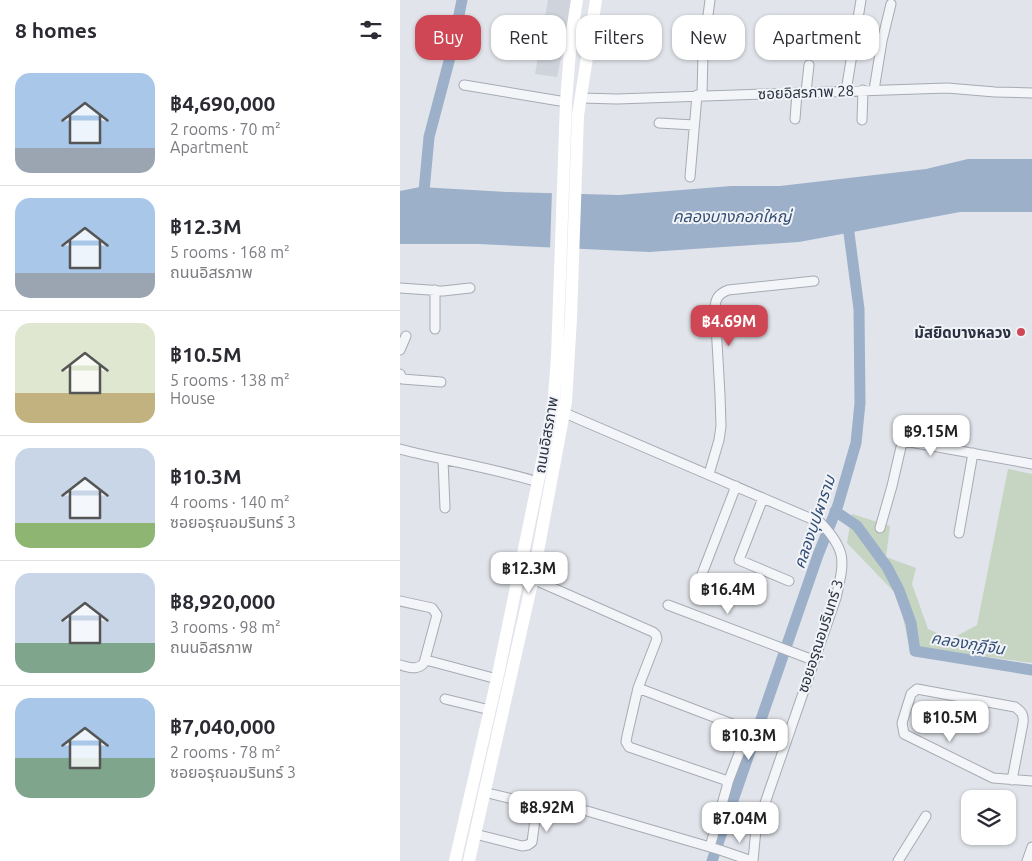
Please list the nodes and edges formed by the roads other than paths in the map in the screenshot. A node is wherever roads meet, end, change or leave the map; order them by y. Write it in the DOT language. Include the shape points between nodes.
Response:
graph roads {
  1 [pos="577,0"];
  2 [pos="596,0"];
  3 [pos="710,0"];
  4 [pos="862,0"];
  5 [pos="890,4"];
  6 [pos="809,65"];
  7 [pos="464,85"];
  8 [pos="862,90"];
  9 [pos="874,90"];
  10 [pos="846,91"];
  11 [pos="802,92"];
  12 [pos="1032,93"];
  13 [pos="699,95"];
  14 [pos="580,98"];
  15 [pos="570,109"];
  16 [pos="795,119"];
  17 [pos="862,120"];
  18 [pos="659,123"];
  19 [pos="694,125"];
  20 [pos="690,177"];
  21 [pos="814,281"];
  22 [pos="400,288"];
  23 [pos="470,288"];
  24 [pos="435,290"];
  25 [pos="435,329"];
  26 [pos="406,336"];
  27 [pos="400,350"];
  28 [pos="400,374"];
  29 [pos="441,382"];
  30 [pos="558,411"];
  31 [pos="400,449"];
  32 [pos="973,453"];
  33 [pos="443,460"];
  34 [pos="1032,464"];
  35 [pos="709,474"];
  36 [pos="538,482"];
  37 [pos="736,486"];
  38 [pos="763,498"];
  39 [pos="445,508"];
  40 [pos="880,528"];
  41 [pos="959,533"];
  42 [pos="519,573"];
  43 [pos="702,574"];
  44 [pos="533,578"];
  45 [pos="789,581"];
  46 [pos="400,601"];
  47 [pos="668,604"];
  48 [pos="426,660"];
  49 [pos="813,660"];
  50 [pos="400,665"];
  51 [pos="496,679"];
  52 [pos="638,688"];
  53 [pos="445,698"];
  54 [pos="490,710"];
  55 [pos="748,730"];
  56 [pos="783,747"];
  57 [pos="1012,780"];
  58 [pos="1032,781"];
  59 [pos="728,785"];
  60 [pos="492,794"];
  61 [pos="587,811"];
  62 [pos="926,816"];
  63 [pos="476,834"];
  64 [pos="1032,847"];
  65 [pos="715,848"];
  66 [pos="455,861"];
  67 [pos="469,861"];
  68 [pos="752,861"];
  69 [pos="898,861"];
  70 [pos="1027,861"];
  1 -- 15 [label="main road, ถนนอิสรภาพ" via="571,38"];
  2 -- 14 [label="main road"];
  3 -- 13 [label="street"];
  4 -- 10 [label="street"];
  5 -- 9 [label="street"];
  6 -- 11 [label="street"];
  7 -- 15 [label="street"];
  8 -- 9 [label="street, ซอยอิสรภาพ 28"];
  8 -- 10 [label="street, ซอยอิสรภาพ 28"];
  8 -- 17 [label="street"];
  9 -- 12 [label="street, ซอยอิสรภาพ 28" via="947,88"];
  10 -- 11 [label="street, ซอยอิสรภาพ 28"];
  11 -- 13 [label="street, ซอยอิสรภาพ 28"];
  11 -- 16 [label="street"];
  13 -- 14 [label="street, ซอยอิสรภาพ 28"];
  13 -- 19 [label="street"];
  14 -- 15 [label="main road"];
  15 -- 30 [label="main road, ถนนอิสรภาพ" via="558,320"];
  15 -- 30 [label="main road" via="571,318"];
  18 -- 19 [label="street"];
  19 -- 20 [label="street"];
  21 -- 35 [label="street" via="728,290 716,299 720,426"];
  22 -- 24 [label="street"];
  23 -- 24 [label="street"];
  24 -- 25 [label="street"];
  26 -- 27 [label="street"];
  28 -- 29 [label="street" via="402,379"];
  30 -- 35 [label="street, ซอยอรุณอมรินทร์ 3"];
  30 -- 36 [label="main road, ถนนอิสรภาพ"];
  30 -- 44 [label="main road"];
  31 -- 33 [label="street"];
  32 -- 34 [label="street"];
  32 -- 40 [label="street" via="904,443 900,447"];
  32 -- 41 [label="street"];
  33 -- 36 [label="street"];
  33 -- 39 [label="street"];
  35 -- 37 [label="street, ซอยอรุณอมรินทร์ 3"];
  36 -- 42 [label="main road, ถนนอิสรภาพ"];
  37 -- 38 [label="street, ซอยอรุณอมรินทร์ 3"];
  37 -- 43 [label="street"];
  38 -- 45 [label="street" via="739,560"];
  38 -- 49 [label="street, ซอยอรุณอมรินทร์ 3" via="821,523 839,547 843,566 836,598"];
  42 -- 44 [label="street"];
  42 -- 51 [label="main road, ถนนอิสรภาพ"];
  44 -- 52 [label="street" via="653,632 657,639"];
  44 -- 63 [label="main road"];
  46 -- 48 [label="street" via="432,608 437,615"];
  47 -- 49 [label="street"];
  48 -- 50 [label="street" via="420,668"];
  48 -- 51 [label="street"];
  49 -- 56 [label="street, ซอยอรุณอมรินทร์ 3"];
  51 -- 54 [label="main road, ถนนอิสรภาพ"];
  52 -- 55 [label="street"];
  52 -- 59 [label="street" via="626,742 629,747 725,780"];
  53 -- 54 [label="street"];
  54 -- 66 [label="main road, ถนนอิสรภาพ"];
  55 -- 56 [label="street"];
  55 -- 59 [label="street"];
  56 -- 68 [label="street, ซอยอรุณอมรินทร์ 3" via="756,829"];
  57 -- 57 [label="street" via="993,778 904,734 902,723 914,690 1015,707 1021,712 1024,717"];
  57 -- 58 [label="street"];
  59 -- 65 [label="street"];
  60 -- 63 [label="street" via="537,805 532,842 522,846"];
  61 -- 65 [label="street"];
  62 -- 69 [label="street"];
  63 -- 67 [label="main road"];
  64 -- 70 [label="street"];
  65 -- 68 [label="street"];
}
